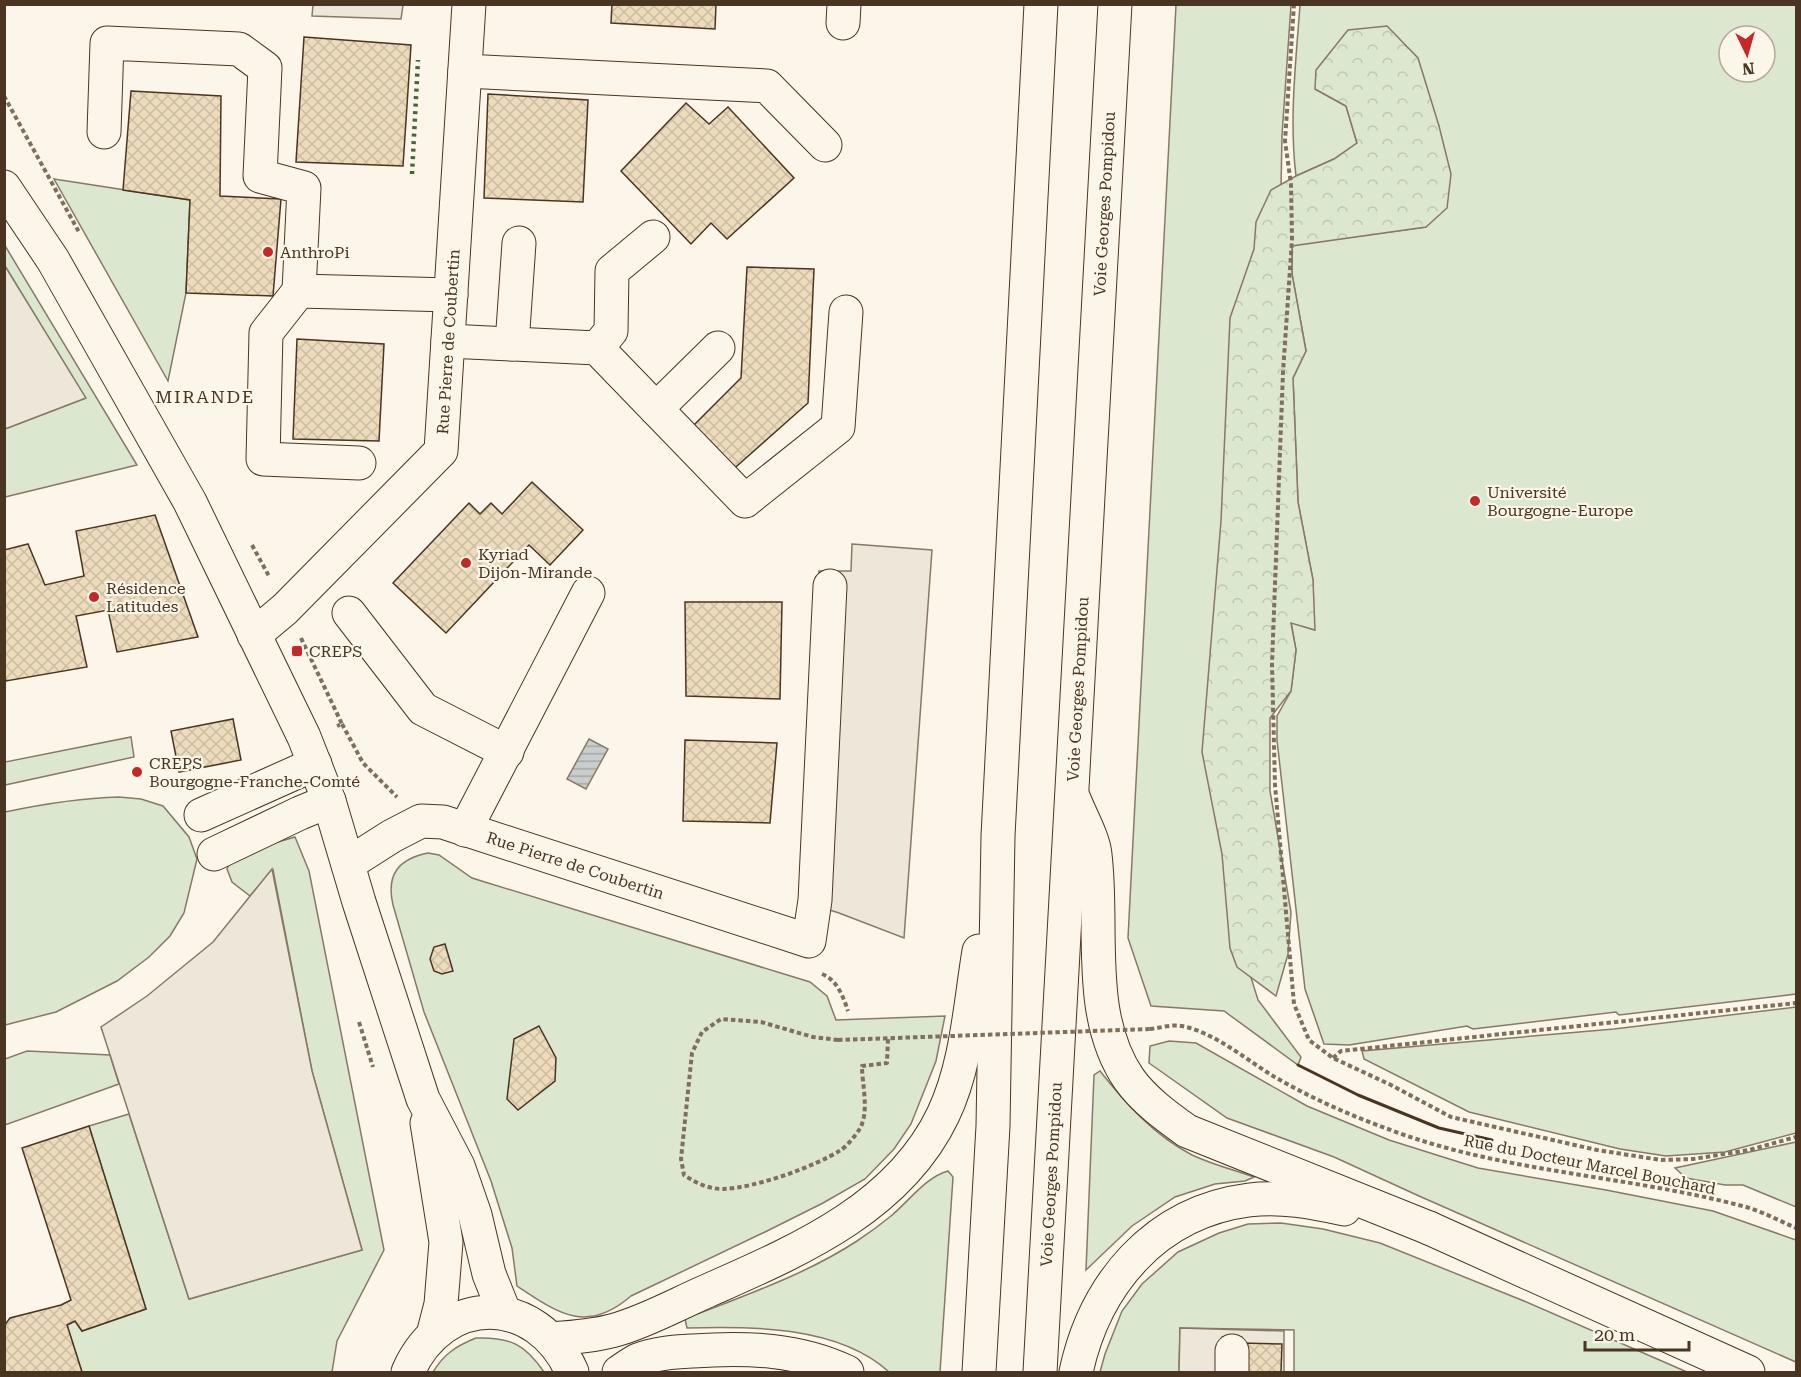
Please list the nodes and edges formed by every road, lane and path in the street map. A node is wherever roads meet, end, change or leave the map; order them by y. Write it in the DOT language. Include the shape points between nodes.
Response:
graph roads {
  1 [pos="469,4"];
  2 [pos="1041,4"];
  3 [pos="1115,4"];
  4 [pos="1294,4"];
  5 [pos="465,71"];
  6 [pos="104,132"];
  7 [pos="825,146"];
  8 [pos="4,187"];
  9 [pos="654,237"];
  10 [pos="519,243"];
  11 [pos="299,291"];
  12 [pos="451,295"];
  13 [pos="846,312"];
  14 [pos="448,341"];
  15 [pos="512,344"];
  16 [pos="597,348"];
  17 [pos="718,348"];
  18 [pos="656,409"];
  19 [pos="359,463"];
  20 [pos="830,586"];
  21 [pos="588,594"];
  22 [pos="349,613"];
  23 [pos="254,635"];
  24 [pos="342,724"];
  25 [pos="507,752"];
  26 [pos="315,764"];
  27 [pos="1070,792"];
  28 [pos="329,801"];
  29 [pos="201,815"];
  30 [pos="421,821"];
  31 [pos="465,830"];
  32 [pos="998,837"];
  33 [pos="214,854"];
  34 [pos="348,864"];
  35 [pos="1797,1003"];
  36 [pos="888,1038"];
  37 [pos="1332,1058"];
  38 [pos="423,1099"];
  39 [pos="1797,1137"];
  40 [pos="1429,1228"];
  41 [pos="1797,1228"];
  42 [pos="505,1314"];
  43 [pos="433,1335"];
  44 [pos="552,1339"];
  45 [pos="408,1372"];
  46 [pos="572,1372"];
  47 [pos="619,1372"];
  48 [pos="847,1372"];
  49 [pos="980,1372"];
  50 [pos="1040,1372"];
  51 [pos="1076,1372"];
  52 [pos="1748,1372"];
  1 -- 5 [label="main road, Rue Pierre de Coubertin"];
  2 -- 32 [label="main road"];
  3 -- 27 [label="main road, Voie Georges Pompidou"];
  4 -- 37 [label="path" via="1285,141 1292,240 1272,664 1275,785 1294,1004 1309,1040"];
  5 -- 7 [label="main road" via="767,86"];
  5 -- 12 [label="main road, Rue Pierre de Coubertin"];
  6 -- 11 [label="main road" via="108,43 239,49 265,68 261,176 304,188"];
  8 -- 23 [label="main road" via="53,260 190,502"];
  9 -- 16 [label="main road" via="612,271 611,331"];
  10 -- 15 [label="main road"];
  11 -- 12 [label="main road"];
  11 -- 19 [label="main road" via="266,333 263,459"];
  12 -- 14 [label="main road, Rue Pierre de Coubertin"];
  13 -- 18 [label="main road" via="838,427 745,501"];
  14 -- 15 [label="main road"];
  14 -- 23 [label="main road, Rue Pierre de Coubertin" via="441,451 285,609"];
  15 -- 16 [label="main road"];
  16 -- 18 [label="main road"];
  17 -- 18 [label="main road"];
  20 -- 31 [label="main road, Rue Pierre de Coubertin" via="815,900 809,941"];
  21 -- 25 [label="main road"];
  22 -- 25 [label="main road" via="423,709"];
  23 -- 26 [label="main road"];
  24 -- 30 [label="path" via="363,763"];
  25 -- 31 [label="main road"];
  26 -- 28 [label="main road"];
  26 -- 29 [label="main road"];
  27 -- 40 [label="main road" via="1095,852 1099,982 1115,1054 1130,1080 1187,1131"];
  27 -- 50 [label="main road, Voie Georges Pompidou"];
  28 -- 33 [label="main road"];
  28 -- 34 [label="main road"];
  30 -- 31 [label="main road, Rue Pierre de Coubertin" via="443,822"];
  30 -- 34 [label="main road"];
  32 -- 44 [label="main road" via="954,1088 943,1116 904,1174 858,1213 753,1271 614,1330"];
  32 -- 49 [label="main road" via="993,1126"];
  34 -- 38 [label="main road"];
  35 -- 37 [label="path" via="1341,1051"];
  36 -- 36 [label="path, Rue du Docteur Marcel Bouchard, bridge" via="838,1040 761,1022 722,1019 702,1032 692,1053 681,1159 684,1175 700,1185 723,1189 769,1180 842,1149 860,1129 864,1113 861,1066 887,1063"];
  36 -- 41 [label="path, Rue du Docteur Marcel Bouchard, bridge" via="1180,1026 1226,1045 1274,1076 1343,1111 1416,1140 1512,1165 1642,1185 1748,1208"];
  37 -- 39 [label="path" via="1451,1117 1629,1156 1693,1159"];
  38 -- 42 [label="main road" via="458,1166 489,1274"];
  38 -- 43 [label="main road" via="446,1242 441,1304"];
  40 -- 51 [label="main road" via="1311,1202 1279,1199 1228,1203 1208,1210 1152,1239 1128,1262 1090,1325"];
  40 -- 52 [label="main road"];
  42 -- 43 [label="main road" via="477,1313 453,1321"];
  42 -- 44 [label="main road" via="531,1323"];
  43 -- 45 [label="main road" via="416,1354"];
  44 -- 46 [label="main road"];
  47 -- 48 [label="main road" via="657,1355 714,1349 780,1352"];
}
